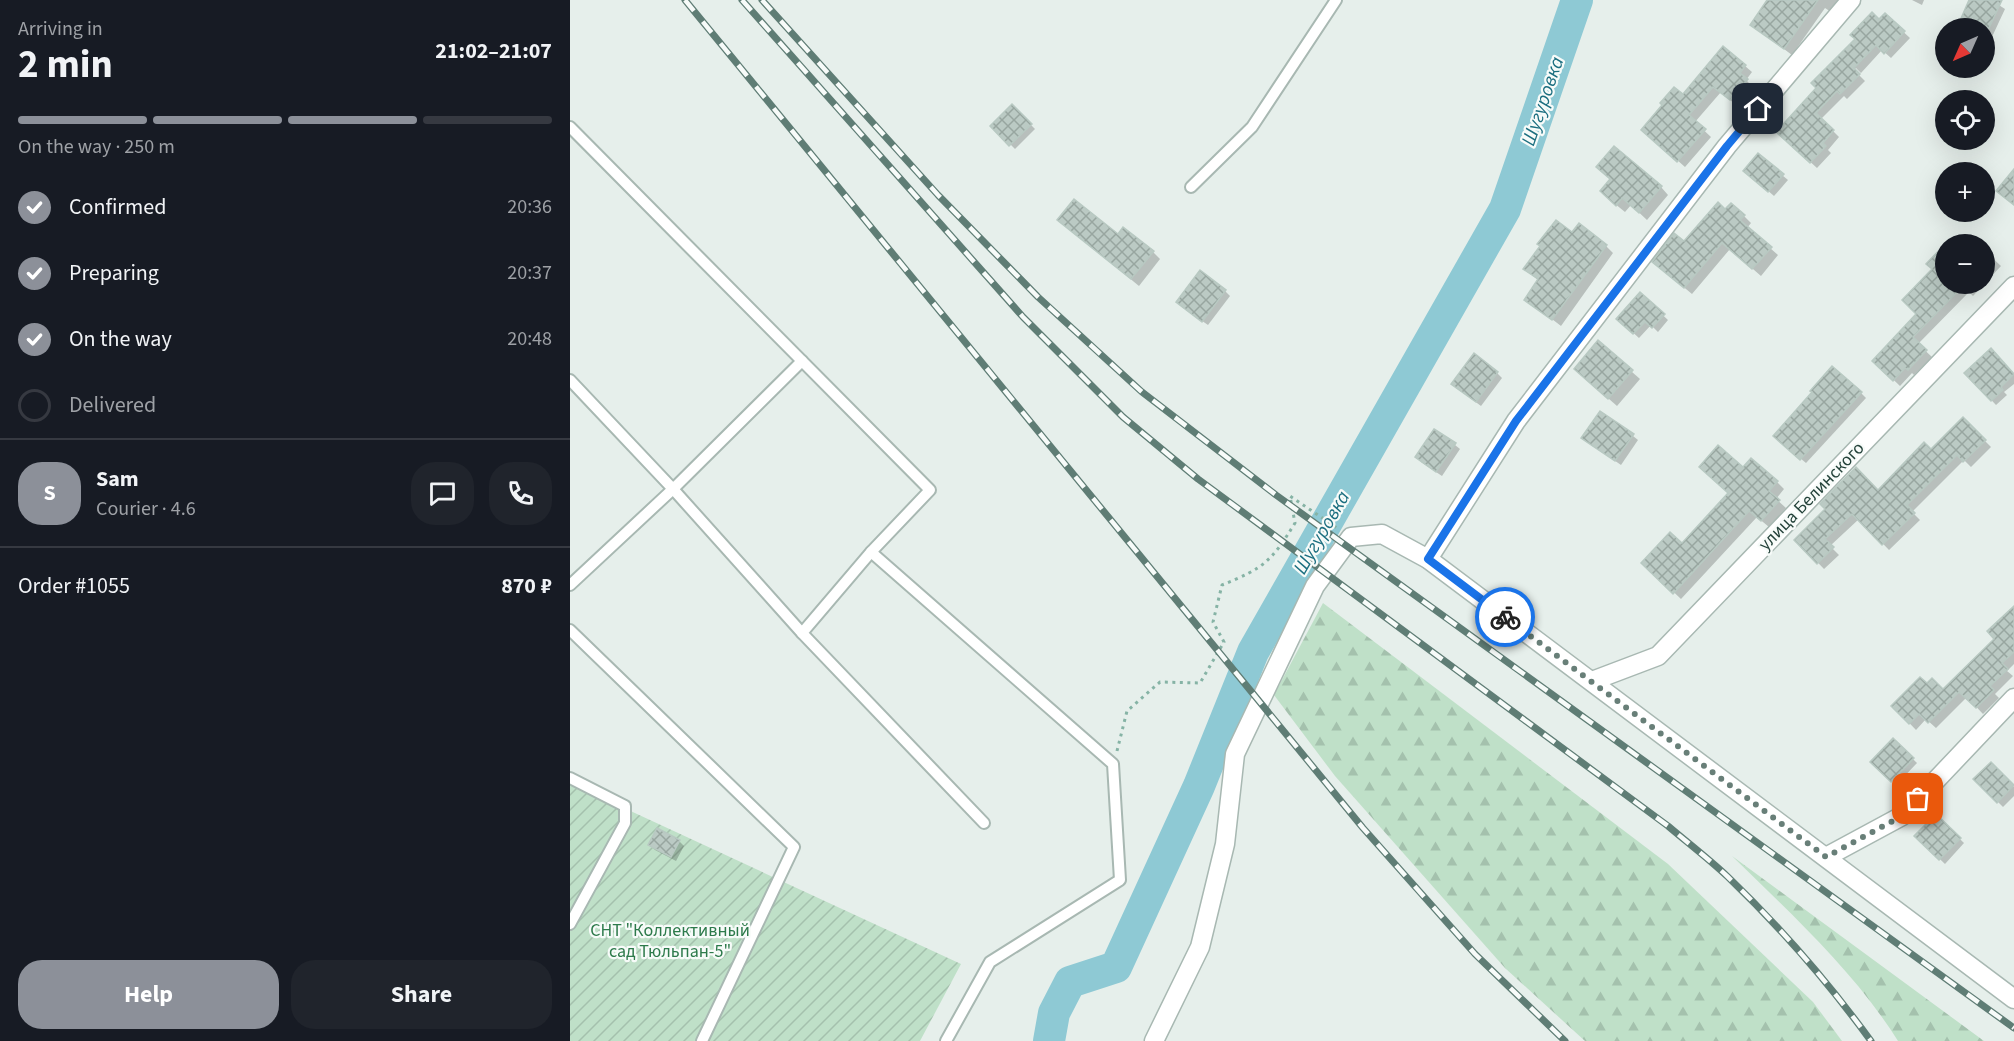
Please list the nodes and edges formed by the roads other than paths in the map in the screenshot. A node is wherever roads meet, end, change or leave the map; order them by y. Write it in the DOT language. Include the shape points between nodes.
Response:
graph roads {
  1 [pos="1336,0"];
  2 [pos="1851,0"];
  3 [pos="570,127"];
  4 [pos="1191,187"];
  5 [pos="2014,286"];
  6 [pos="802,361"];
  7 [pos="570,380"];
  8 [pos="673,489"];
  9 [pos="871,552"];
  10 [pos="1428,559"];
  11 [pos="570,585"];
  12 [pos="570,630"];
  13 [pos="802,633"];
  14 [pos="1592,681"];
  15 [pos="2014,698"];
  16 [pos="570,778"];
  17 [pos="984,823"];
  18 [pos="1826,857"];
  19 [pos="570,924"];
  20 [pos="2012,994"];
  21 [pos="702,1041"];
  22 [pos="946,1041"];
  23 [pos="1154,1041"];
  1 -- 4 [label="lane" via="1252,128"];
  2 -- 10 [label="street" via="1727,146 1516,421"];
  3 -- 6 [label="lane"];
  5 -- 14 [label="street, улица Белинского" via="1658,656"];
  6 -- 8 [label="lane"];
  6 -- 9 [label="lane" via="930,489"];
  7 -- 8 [label="lane"];
  8 -- 11 [label="lane"];
  8 -- 13 [label="lane"];
  9 -- 13 [label="lane"];
  9 -- 22 [label="lane" via="1113,764 1120,880 990,962"];
  10 -- 14 [label="street"];
  10 -- 23 [label="street" via="1382,534 1351,537 1315,586 1235,754 1226,844 1200,947"];
  12 -- 21 [label="lane" via="794,847"];
  13 -- 17 [label="lane"];
  14 -- 18 [label="street"];
  15 -- 18 [label="street" via="1902,816"];
  16 -- 19 [label="lane" via="625,806 626,813 625,823"];
  18 -- 20 [label="street"];
}
